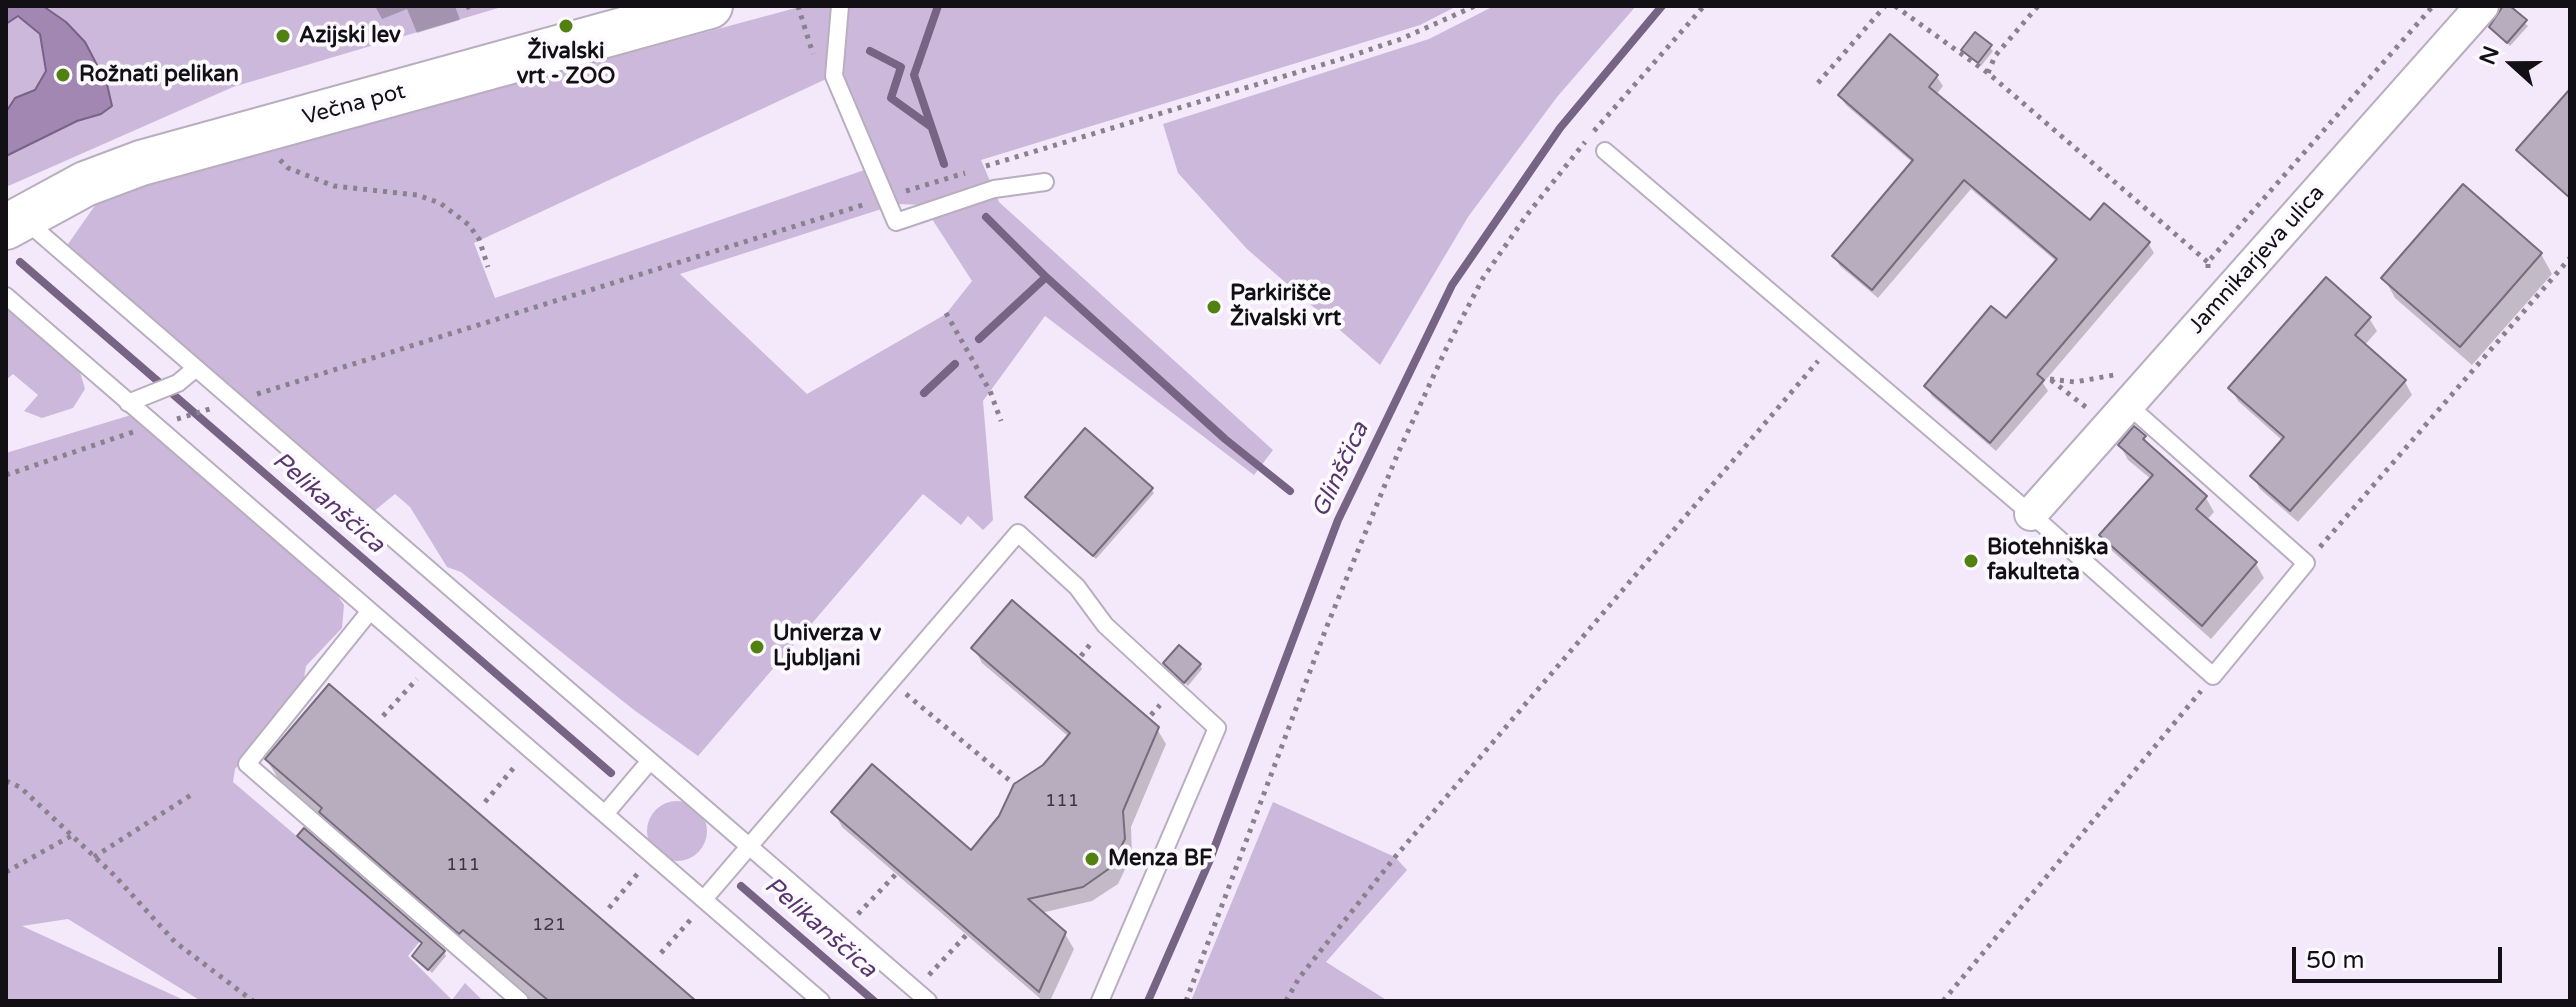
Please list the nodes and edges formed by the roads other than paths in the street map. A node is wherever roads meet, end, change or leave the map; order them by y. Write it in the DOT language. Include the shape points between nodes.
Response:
graph roads {
  1 [pos="710,6"];
  2 [pos="840,6"];
  3 [pos="2482,6"];
  4 [pos="1605,151"];
  5 [pos="1045,182"];
  6 [pos="14,222"];
  7 [pos="6,296"];
  8 [pos="196,368"];
  9 [pos="132,401"];
  10 [pos="2119,416"];
  11 [pos="2031,514"];
  12 [pos="370,611"];
  13 [pos="649,762"];
  14 [pos="605,814"];
  15 [pos="748,847"];
  16 [pos="704,899"];
  17 [pos="922,996"];
  18 [pos="520,1001"];
  19 [pos="821,1001"];
  20 [pos="1100,1001"];
  1 -- 6 [label="main road, Večna pot" via="100,178"];
  2 -- 5 [label="lane" via="834,76 896,222 994,189"];
  3 -- 10 [label="street, Jamnikarjeva ulica"];
  4 -- 11 [label="lane"];
  6 -- 8 [label="lane"];
  7 -- 9 [label="lane"];
  8 -- 9 [label="lane" via="178,383"];
  8 -- 13 [label="lane" via="227,404"];
  9 -- 12 [label="lane"];
  10 -- 11 [label="street, Jamnikarjeva ulica"];
  10 -- 11 [label="lane" via="2306,563 2213,676"];
  12 -- 14 [label="lane"];
  12 -- 18 [label="lane" via="247,764"];
  13 -- 14 [label="lane"];
  13 -- 15 [label="lane"];
  14 -- 16 [label="lane"];
  15 -- 16 [label="lane"];
  15 -- 17 [label="lane"];
  15 -- 20 [label="lane" via="1018,533 1077,587 1105,625 1217,728"];
  16 -- 19 [label="lane"];
}
